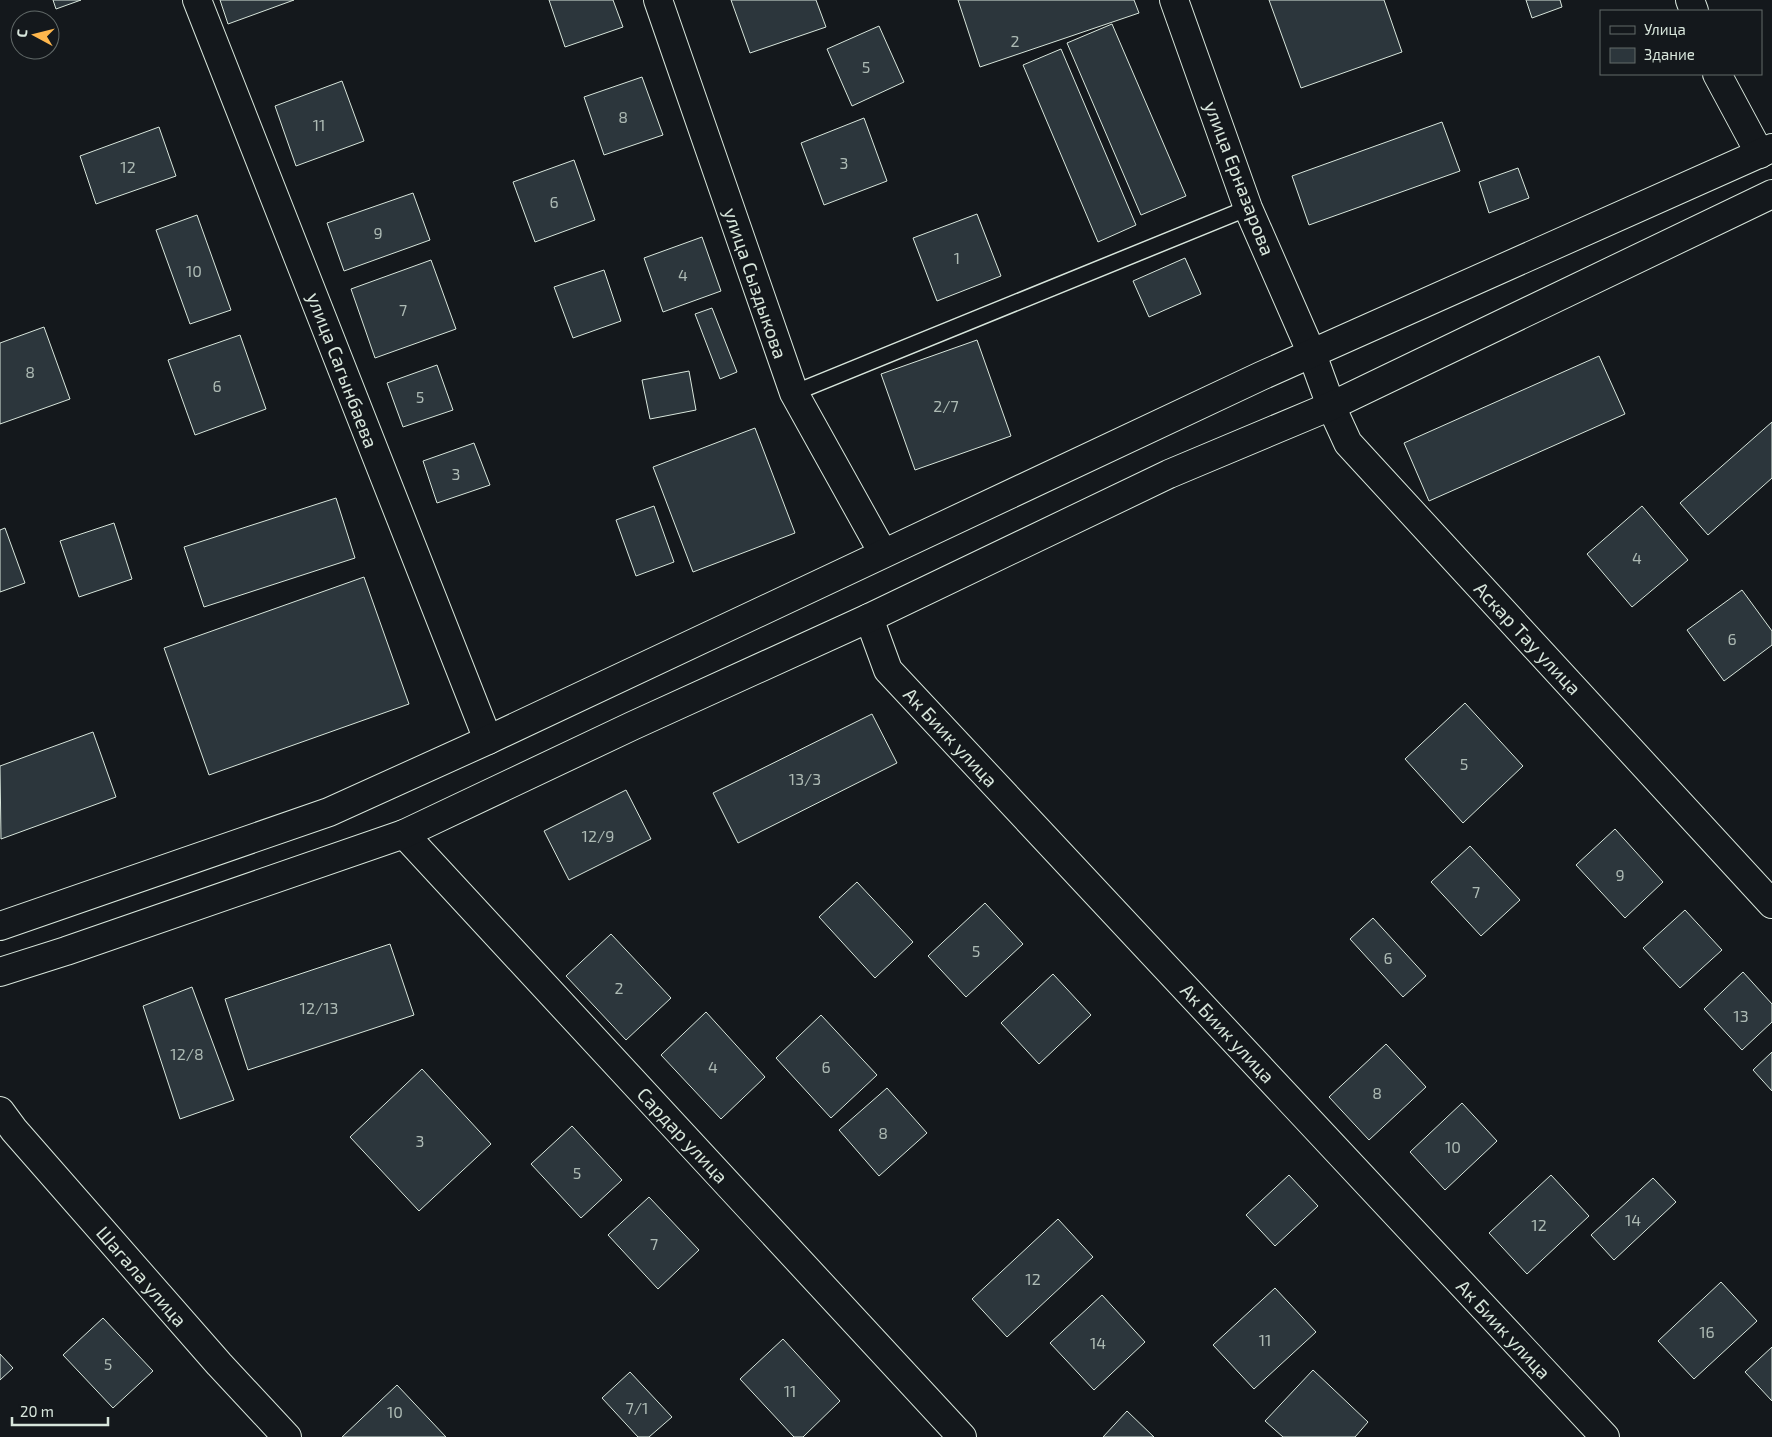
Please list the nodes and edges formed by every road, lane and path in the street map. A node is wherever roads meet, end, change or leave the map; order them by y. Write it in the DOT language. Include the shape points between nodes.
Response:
graph roads {
  1 [pos="197,0"];
  2 [pos="658,0"];
  3 [pos="1174,0"];
  4 [pos="1717,75"];
  5 [pos="1766,151"];
  6 [pos="1772,194"];
  7 [pos="1248,208"];
  8 [pos="1312,354"];
  9 [pos="794,393"];
  10 [pos="1331,406"];
  11 [pos="884,553"];
  12 [pos="869,618"];
  13 [pos="488,740"];
  14 [pos="404,834"];
  15 [pos="1772,904"];
  16 [pos="0,926"];
  17 [pos="0,972"];
  18 [pos="0,1111"];
  19 [pos="287,1437"];
  20 [pos="962,1437"];
  21 [pos="1605,1437"];
  1 -- 13 [label="main road, улица Сагынбаева"];
  2 -- 9 [label="main road, улица Сыздыкова"];
  3 -- 7 [label="main road, улица Ерназарова"];
  4 -- 5 [label="main road"];
  5 -- 8 [label="main road"];
  6 -- 10 [label="main road"];
  7 -- 8 [label="main road, улица Ерназарова"];
  7 -- 9 [label="lane"];
  8 -- 10 [label="main road, Аскар Тау улица"];
  8 -- 11 [label="main road"];
  9 -- 11 [label="main road, улица Сыздыкова"];
  10 -- 12 [label="main road" via="1169,474"];
  10 -- 15 [label="main road, Аскар Тау улица" via="1348,443"];
  11 -- 13 [label="main road"];
  12 -- 14 [label="main road"];
  12 -- 21 [label="main road, Ак Биик улица" via="888,670"];
  13 -- 16 [label="main road" via="329,812"];
  14 -- 17 [label="main road"];
  14 -- 20 [label="main road, Сардар улица"];
  18 -- 19 [label="main road, Шагала улица"];
}
